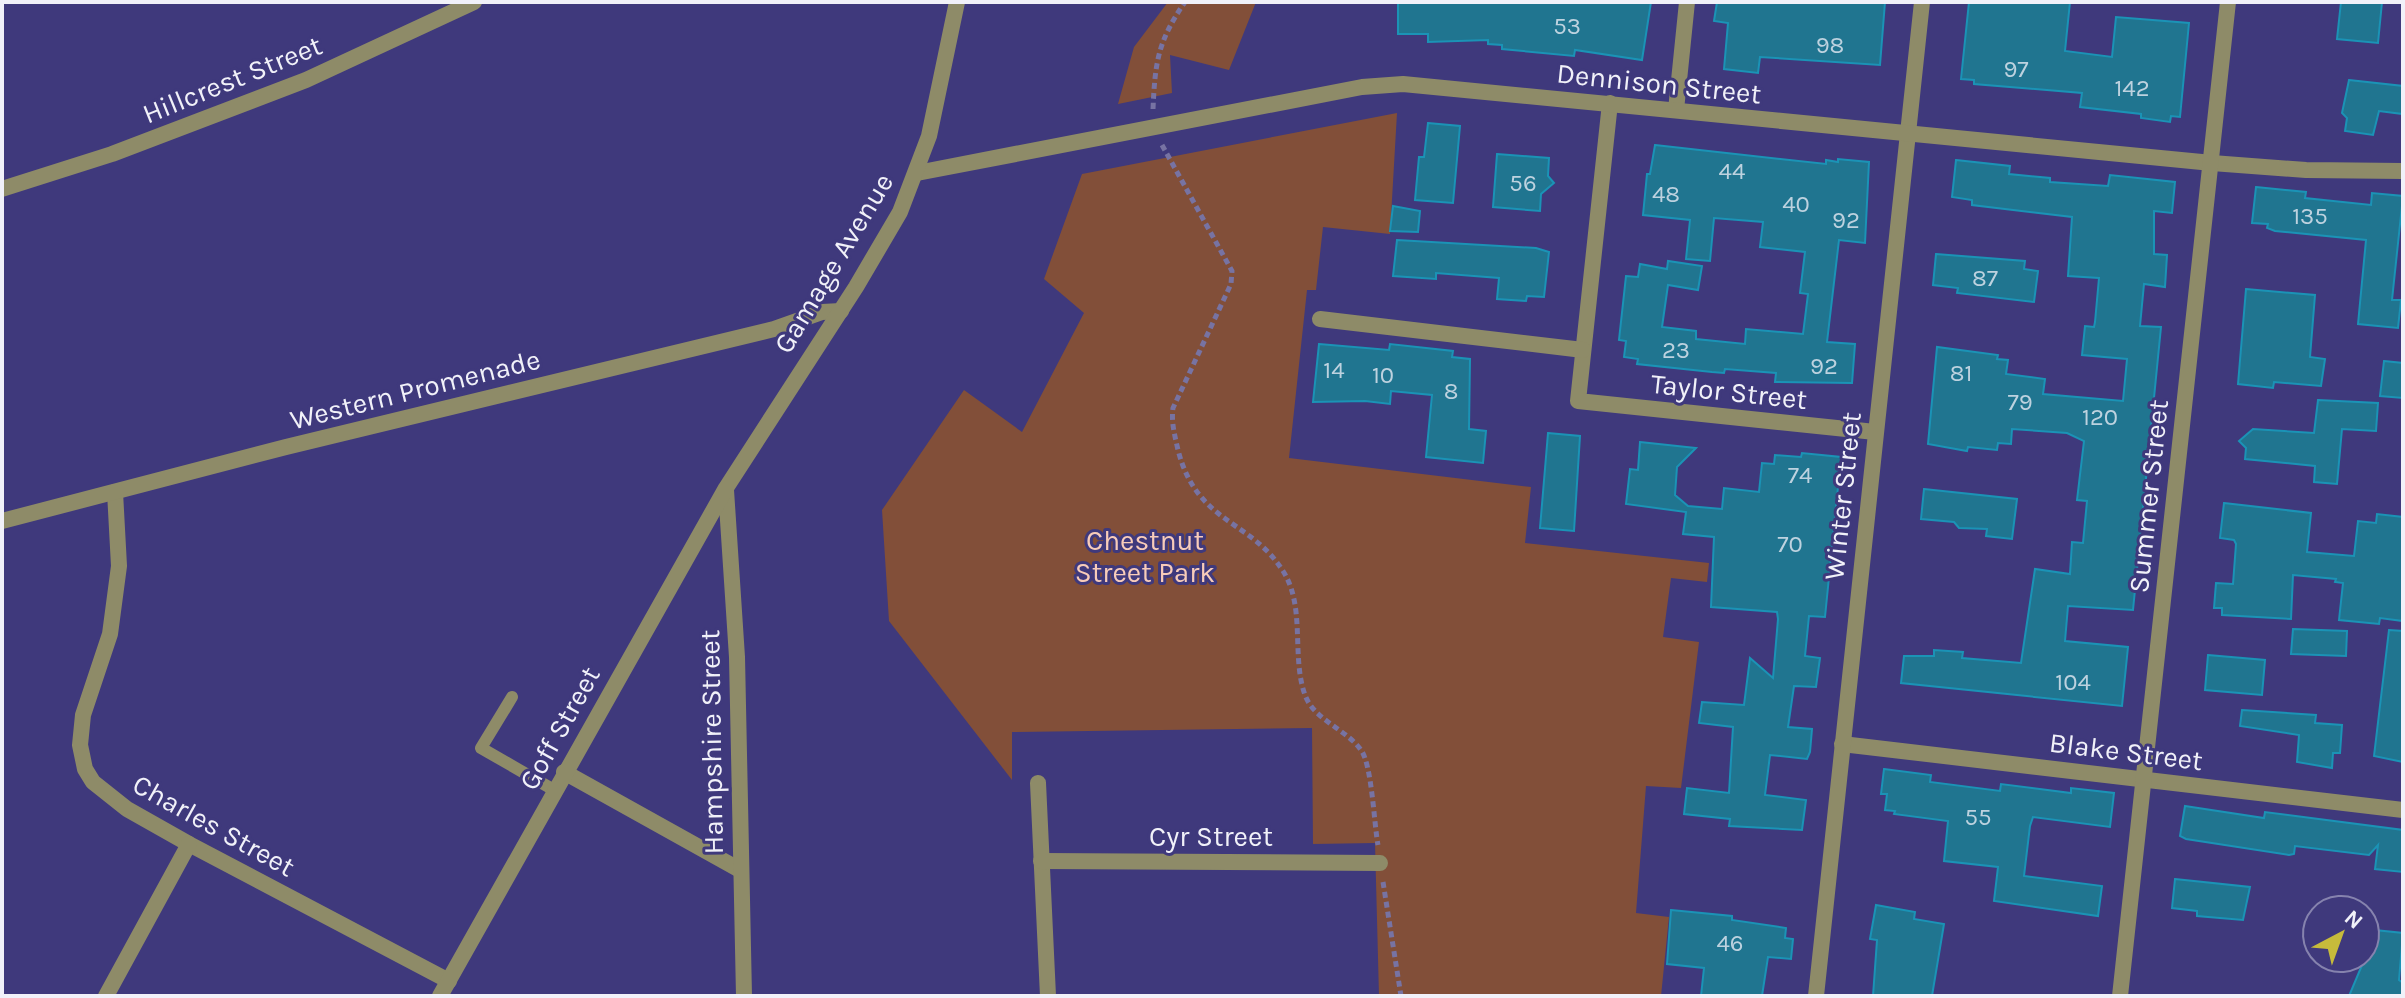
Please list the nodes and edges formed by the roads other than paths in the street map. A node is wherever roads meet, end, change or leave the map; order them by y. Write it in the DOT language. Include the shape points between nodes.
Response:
graph roads {
  1 [pos="474,2"];
  2 [pos="957,2"];
  3 [pos="1687,2"];
  4 [pos="1922,2"];
  5 [pos="2228,2"];
  6 [pos="1610,103"];
  7 [pos="1676,110"];
  8 [pos="1907,134"];
  9 [pos="2212,163"];
  10 [pos="2403,171"];
  11 [pos="917,173"];
  12 [pos="2,189"];
  13 [pos="841,311"];
  14 [pos="1320,319"];
  15 [pos="1583,350"];
  16 [pos="1875,432"];
  17 [pos="726,488"];
  18 [pos="115,492"];
  19 [pos="2,521"];
  20 [pos="512,697"];
  21 [pos="1842,744"];
  22 [pos="564,772"];
  23 [pos="2142,780"];
  24 [pos="1038,783"];
  25 [pos="554,790"];
  26 [pos="2403,810"];
  27 [pos="189,844"];
  28 [pos="1041,861"];
  29 [pos="1380,863"];
  30 [pos="740,870"];
  31 [pos="444,988"];
  32 [pos="106,996"];
  33 [pos="744,996"];
  34 [pos="1048,996"];
  35 [pos="1816,996"];
  36 [pos="2120,996"];
  1 -- 12 [label="street, Hillcrest Street" via="306,80 112,154"];
  2 -- 11 [label="street, Gamage Avenue"];
  3 -- 7 [label="street"];
  4 -- 8 [label="street, Winter Street"];
  5 -- 9 [label="street, Summer Street"];
  6 -- 7 [label="street, Dennison Street"];
  6 -- 11 [label="street, Dennison Street" via="1403,84 1362,87"];
  6 -- 15 [label="street"];
  7 -- 8 [label="street, Dennison Street"];
  8 -- 9 [label="street, Dennison Street"];
  8 -- 16 [label="street, Winter Street"];
  9 -- 10 [label="street, Dennison Street"];
  9 -- 23 [label="street, Summer Street"];
  11 -- 13 [label="street, Gamage Avenue"];
  13 -- 17 [label="street, Gamage Avenue"];
  13 -- 18 [label="street, Western Promenade"];
  14 -- 15 [label="street"];
  15 -- 16 [label="street, Taylor Street" via="1578,401"];
  16 -- 21 [label="street, Winter Street"];
  17 -- 22 [label="street, Goff Street"];
  17 -- 30 [label="street, Hampshire Street" via="737,657"];
  18 -- 19 [label="street, Western Promenade"];
  18 -- 27 [label="street, Charles Street" via="119,566 110,634 83,715 80,745 85,769 105,793"];
  20 -- 25 [label="lane" via="481,748"];
  21 -- 23 [label="street, Blake Street"];
  21 -- 35 [label="street, Winter Street"];
  22 -- 25 [label="street, Goff Street"];
  22 -- 30 [label="street"];
  23 -- 26 [label="street, Blake Street"];
  23 -- 36 [label="street, Summer Street"];
  24 -- 28 [label="street"];
  25 -- 31 [label="street, Goff Street"];
  27 -- 31 [label="street, Charles Street"];
  27 -- 32 [label="street"];
  28 -- 29 [label="street, Cyr Street"];
  28 -- 34 [label="street"];
  30 -- 33 [label="street, Hampshire Street"];
}
